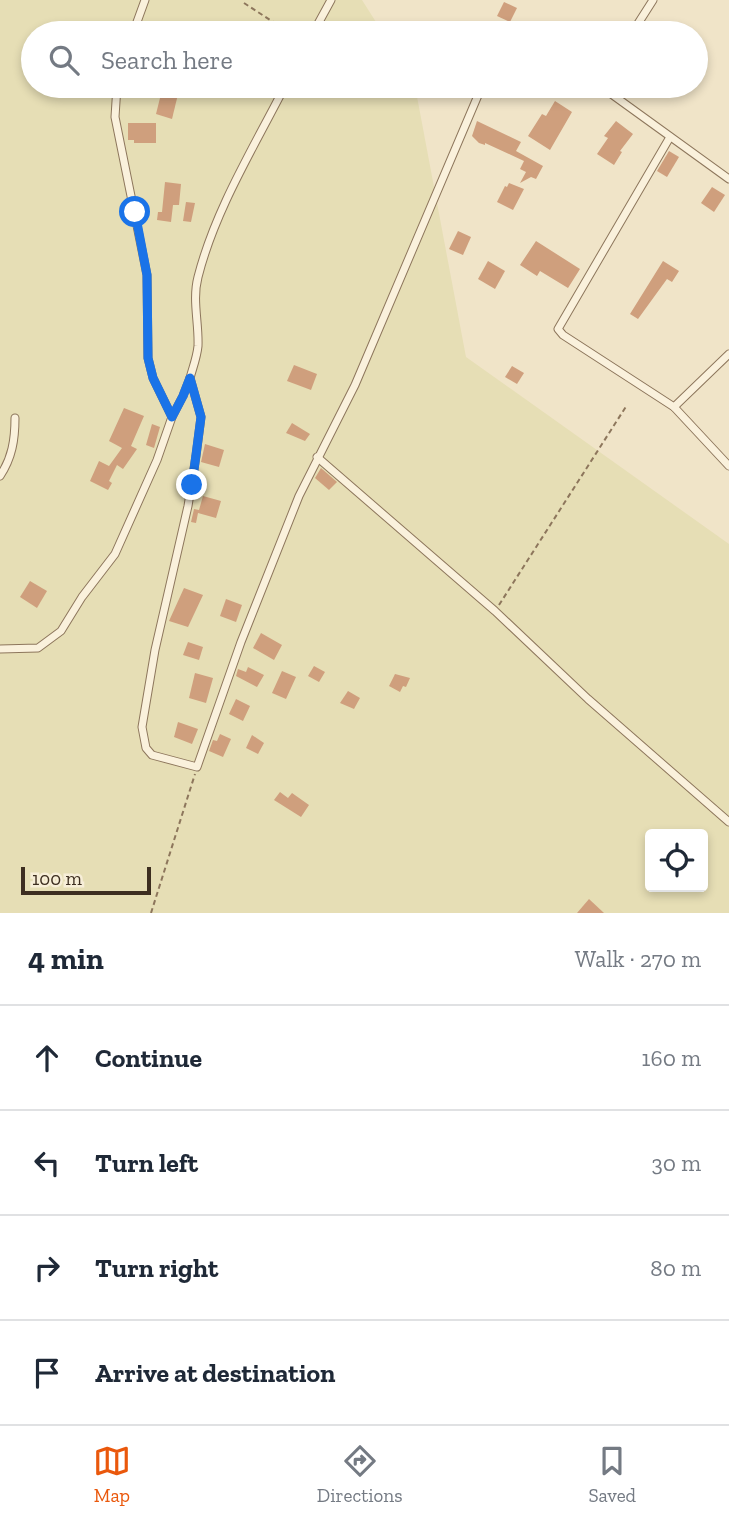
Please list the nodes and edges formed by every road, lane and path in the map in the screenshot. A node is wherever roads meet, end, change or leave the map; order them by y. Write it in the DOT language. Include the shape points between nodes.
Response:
graph roads {
  1 [pos="145,0"];
  2 [pos="331,0"];
  3 [pos="653,0"];
  4 [pos="244,3"];
  5 [pos="137,21"];
  6 [pos="272,21"];
  7 [pos="320,21"];
  8 [pos="640,21"];
  9 [pos="116,98"];
  10 [pos="279,98"];
  11 [pos="477,98"];
  12 [pos="617,98"];
  13 [pos="670,137"];
  14 [pos="729,179"];
  15 [pos="729,354"];
  16 [pos="190,378"];
  17 [pos="627,405"];
  18 [pos="674,407"];
  19 [pos="172,417"];
  20 [pos="15,418"];
  21 [pos="317,457"];
  22 [pos="729,466"];
  23 [pos="0,476"];
  24 [pos="495,611"];
  25 [pos="0,649"];
  26 [pos="197,767"];
  27 [pos="729,822"];
  28 [pos="151,913"];
  1 -- 5 [label="street"];
  2 -- 7 [label="street"];
  3 -- 8 [label="street"];
  4 -- 6 [label="path"];
  9 -- 19 [label="street" via="117,129 147,275 148,358"];
  10 -- 16 [label="street" via="207,247 196,287 198,348"];
  11 -- 21 [label="street" via="355,385"];
  12 -- 13 [label="street"];
  13 -- 14 [label="street"];
  13 -- 18 [label="street" via="558,329"];
  15 -- 18 [label="street"];
  16 -- 19 [label="street"];
  16 -- 26 [label="street" via="201,417 198,445 142,727 152,755"];
  17 -- 24 [label="path"];
  18 -- 22 [label="street"];
  19 -- 25 [label="street" via="115,554 61,631 38,648"];
  20 -- 23 [label="street" via="13,447"];
  21 -- 24 [label="street"];
  21 -- 26 [label="street" via="241,642"];
  24 -- 27 [label="street"];
  26 -- 28 [label="path"];
}
